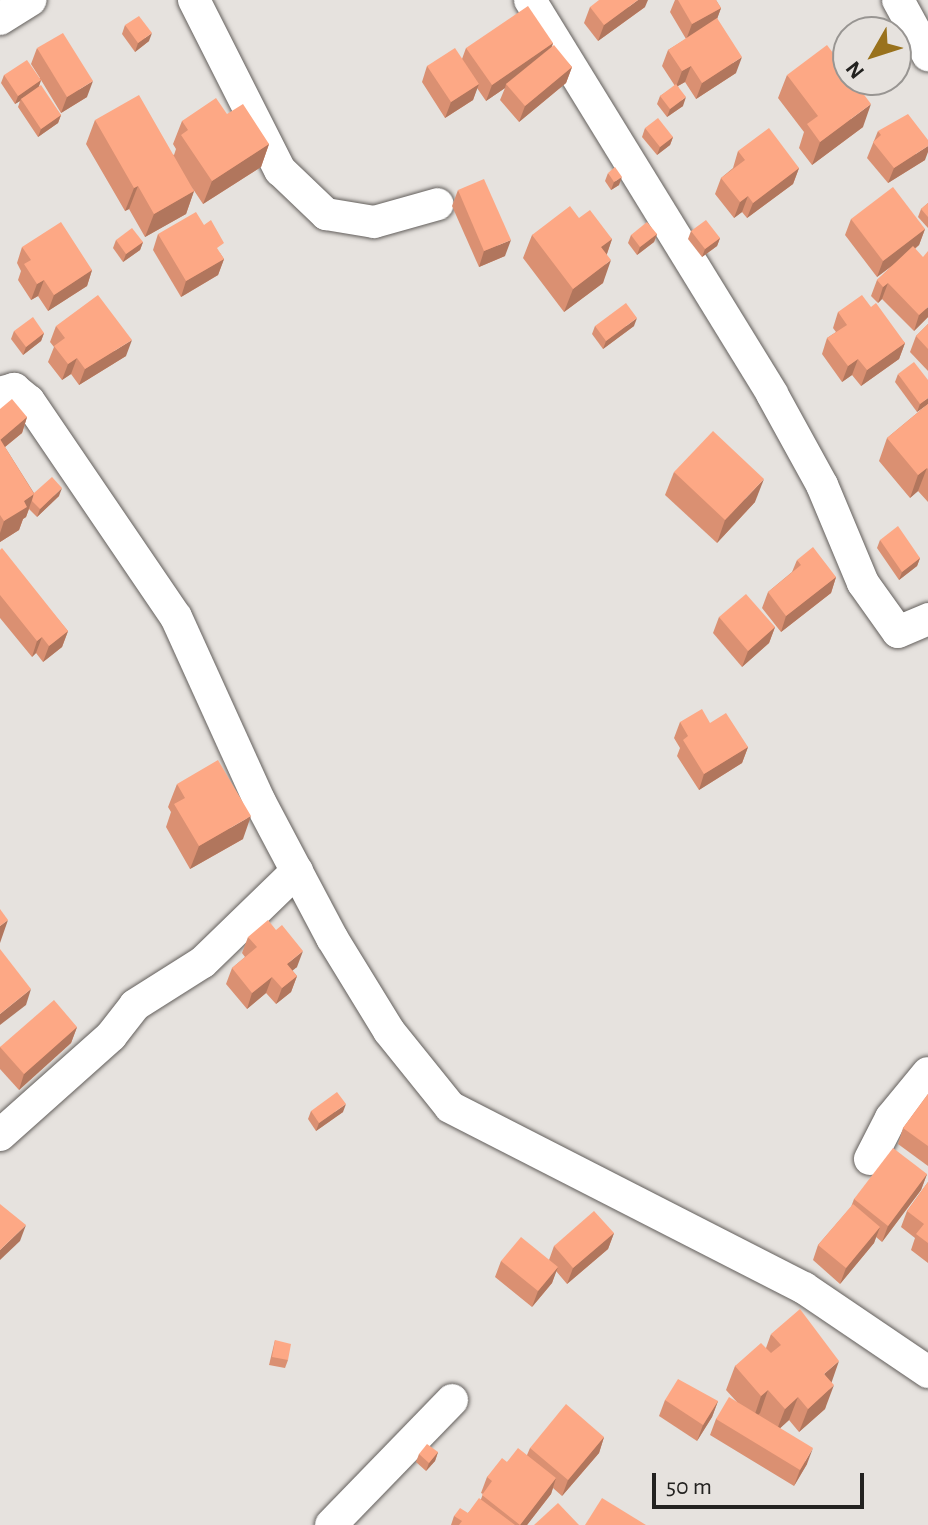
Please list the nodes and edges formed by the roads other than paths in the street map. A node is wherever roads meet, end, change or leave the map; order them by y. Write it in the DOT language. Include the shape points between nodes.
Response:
graph roads {
  1 [pos="31,0"];
  2 [pos="194,0"];
  3 [pos="530,0"];
  4 [pos="898,0"];
  5 [pos="0,19"];
  6 [pos="928,55"];
  7 [pos="438,204"];
  8 [pos="0,393"];
  9 [pos="928,619"];
  10 [pos="297,871"];
  11 [pos="928,1073"];
  12 [pos="0,1135"];
  13 [pos="870,1159"];
  14 [pos="928,1372"];
  15 [pos="452,1400"];
  16 [pos="331,1525"];
  1 -- 5 [label="street"];
  2 -- 7 [label="street" via="280,170 326,214 374,222"];
  3 -- 9 [label="street" via="772,394 822,485 863,583 898,632"];
  4 -- 6 [label="street"];
  8 -- 10 [label="street" via="14,389 29,401 176,617"];
  10 -- 12 [label="street" via="203,962 135,1005 111,1036"];
  10 -- 14 [label="street" via="389,1031 450,1107 804,1288"];
  11 -- 13 [label="street" via="891,1118"];
  15 -- 16 [label="street"];
}
